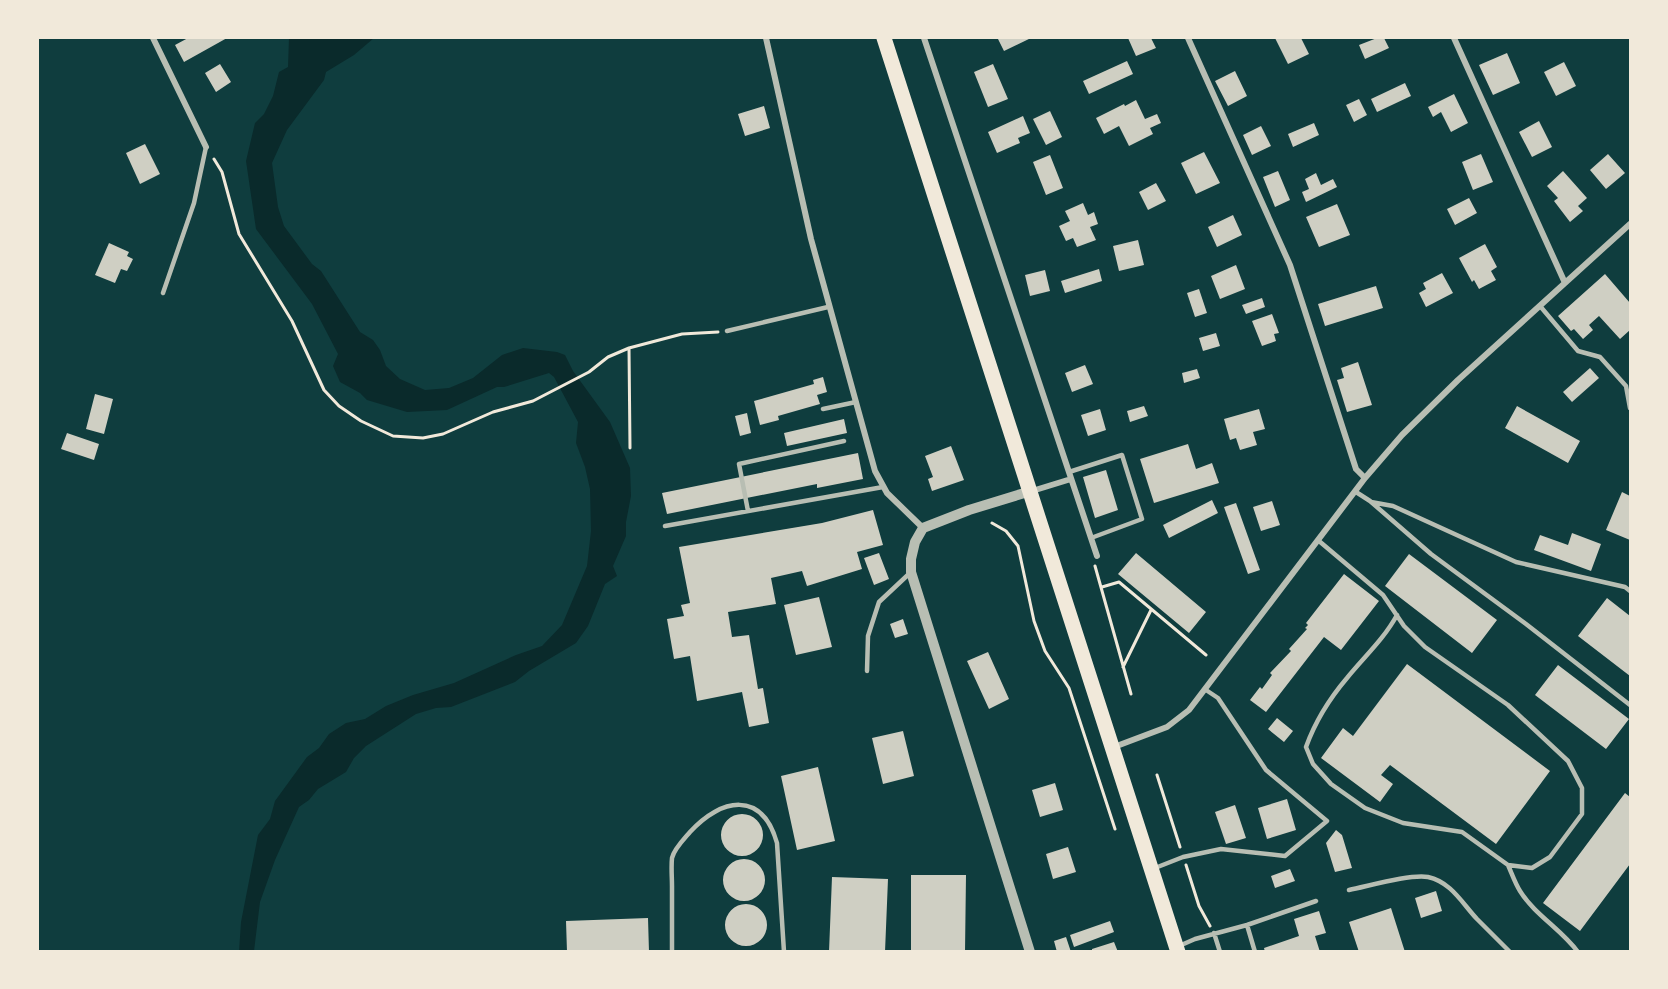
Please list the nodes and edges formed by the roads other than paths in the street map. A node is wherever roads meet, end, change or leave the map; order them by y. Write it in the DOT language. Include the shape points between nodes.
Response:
graph roads {
  1 [pos="153,38"];
  2 [pos="766,38"];
  3 [pos="884,38"];
  4 [pos="924,38"];
  5 [pos="1188,38"];
  6 [pos="1454,38"];
  7 [pos="206,147"];
  8 [pos="1630,224"];
  9 [pos="1565,282"];
  10 [pos="163,293"];
  11 [pos="1540,306"];
  12 [pos="828,307"];
  13 [pos="727,331"];
  14 [pos="856,402"];
  15 [pos="1630,408"];
  16 [pos="823,409"];
  17 [pos="844,441"];
  18 [pos="1070,476"];
  19 [pos="1365,478"];
  20 [pos="883,486"];
  21 [pos="1031,491"];
  22 [pos="1356,492"];
  23 [pos="1370,501"];
  24 [pos="748,511"];
  25 [pos="665,526"];
  26 [pos="923,528"];
  27 [pos="1091,538"];
  28 [pos="1319,541"];
  29 [pos="1097,556"];
  30 [pos="911,572"];
  31 [pos="1630,591"];
  32 [pos="1397,615"];
  33 [pos="867,671"];
  34 [pos="1206,690"];
  35 [pos="1630,705"];
  36 [pos="1113,747"];
  37 [pos="1508,865"];
  38 [pos="1152,870"];
  39 [pos="1349,890"];
  40 [pos="1316,901"];
  41 [pos="1246,925"];
  42 [pos="1214,933"];
  43 [pos="1178,949"];
  44 [pos="672,951"];
  45 [pos="783,951"];
  46 [pos="1030,951"];
  47 [pos="1220,951"];
  48 [pos="1255,951"];
  49 [pos="1510,951"];
  50 [pos="1578,951"];
  1 -- 7 [label="street"];
  2 -- 12 [label="street"];
  3 -- 21 [label="main road"];
  4 -- 18 [label="street"];
  5 -- 19 [label="street" via="1290,266 1356,469"];
  6 -- 9 [label="street"];
  7 -- 10 [label="lane" via="194,203"];
  8 -- 9 [label="street"];
  9 -- 11 [label="street"];
  11 -- 15 [label="lane" via="1578,351 1600,357 1626,386"];
  11 -- 19 [label="street" via="1430,406"];
  12 -- 13 [label="lane"];
  12 -- 14 [label="street"];
  14 -- 16 [label="lane"];
  14 -- 20 [label="street" via="875,471"];
  17 -- 24 [label="lane" via="739,464"];
  18 -- 21 [label="street"];
  18 -- 27 [label="street"];
  18 -- 27 [label="lane" via="1122,455 1142,519"];
  19 -- 22 [label="street"];
  20 -- 24 [label="lane"];
  20 -- 26 [label="street"];
  21 -- 26 [label="street"];
  21 -- 36 [label="main road"];
  22 -- 23 [label="lane"];
  22 -- 28 [label="street"];
  23 -- 31 [label="lane" via="1393,506 1516,562"];
  23 -- 35 [label="lane" via="1431,554"];
  24 -- 25 [label="lane"];
  26 -- 30 [label="street" via="915,542"];
  27 -- 29 [label="street"];
  28 -- 32 [label="lane" via="1383,595"];
  28 -- 34 [label="street"];
  30 -- 33 [label="lane" via="879,602 868,636"];
  30 -- 46 [label="street"];
  32 -- 37 [label="lane" via="1425,646 1508,705 1568,761 1582,788 1582,814 1550,857 1532,868"];
  32 -- 37 [label="lane" via="1314,726 1306,747 1313,764 1331,784 1365,808 1403,823 1462,832"];
  34 -- 36 [label="street" via="1167,727"];
  34 -- 38 [label="lane" via="1218,698 1266,770 1327,820 1285,856 1221,849 1183,856"];
  36 -- 38 [label="main road"];
  37 -- 50 [label="lane" via="1520,892"];
  38 -- 43 [label="main road"];
  39 -- 49 [label="lane" via="1426,877 1441,882"];
  40 -- 41 [label="lane"];
  41 -- 42 [label="lane"];
  41 -- 48 [label="lane"];
  42 -- 43 [label="lane"];
  42 -- 47 [label="lane"];
  44 -- 45 [label="lane" via="672,856 699,822 723,806 734,804 757,811 774,831"];
}
